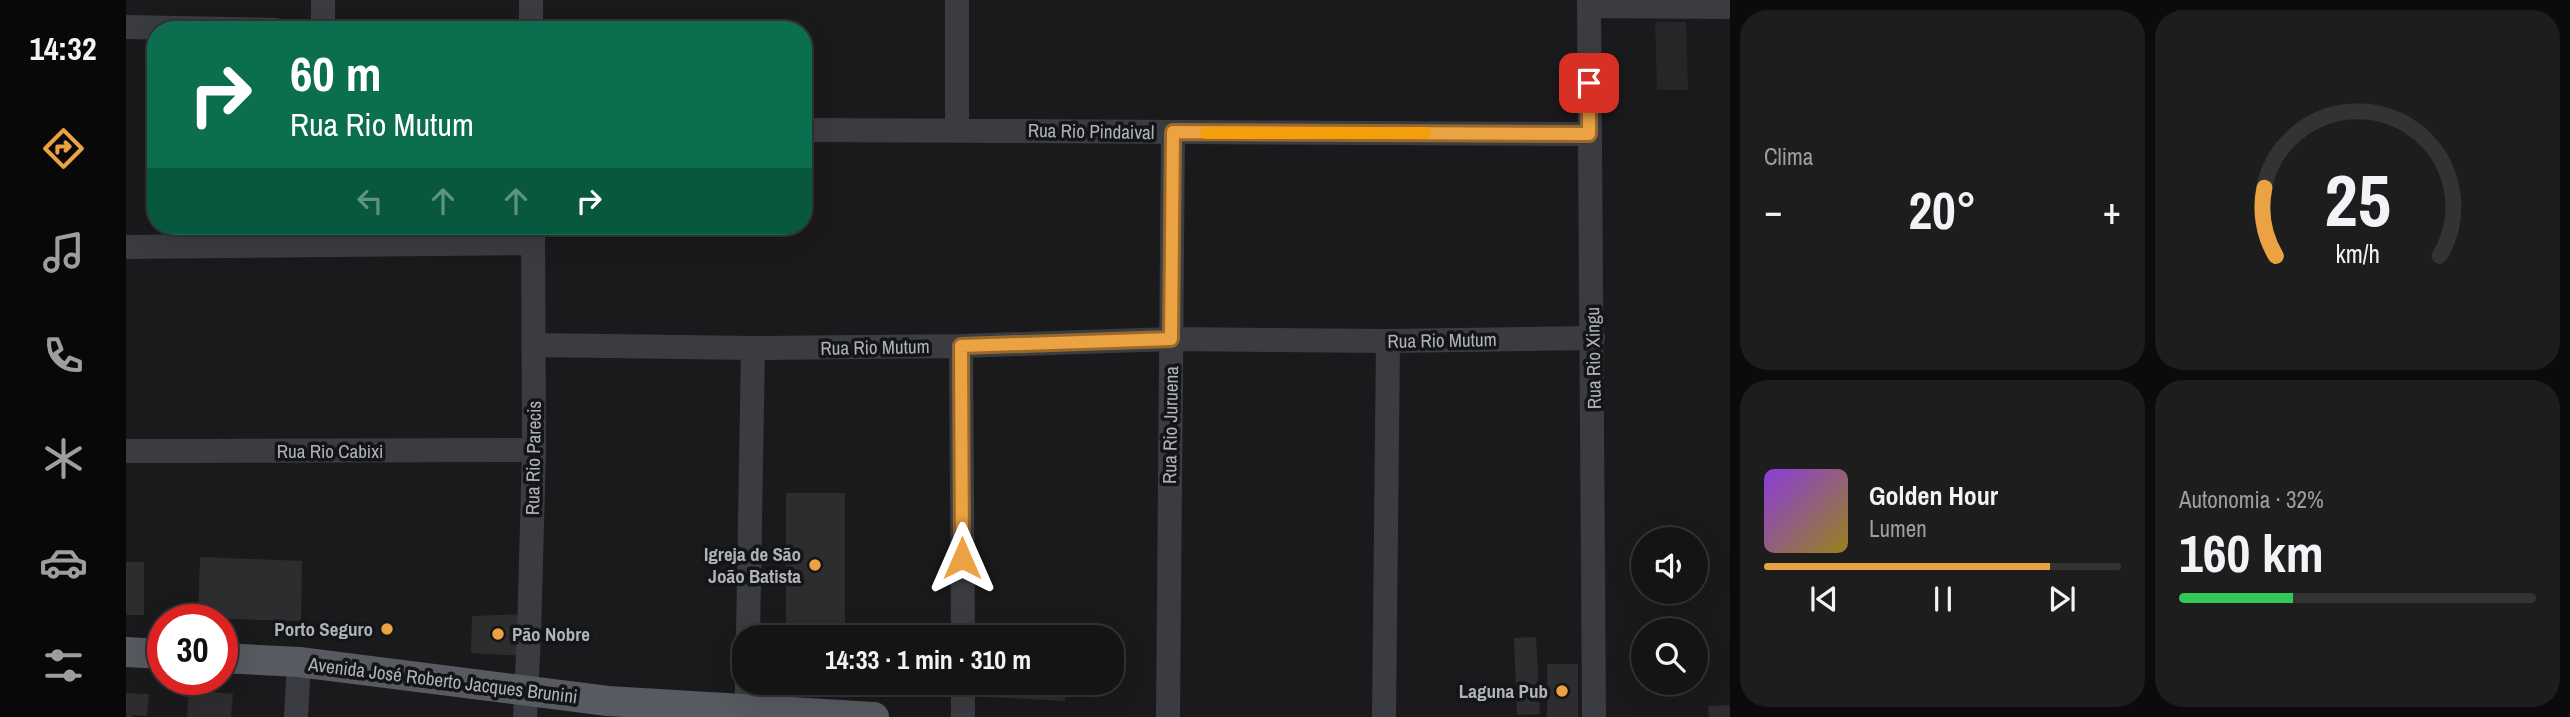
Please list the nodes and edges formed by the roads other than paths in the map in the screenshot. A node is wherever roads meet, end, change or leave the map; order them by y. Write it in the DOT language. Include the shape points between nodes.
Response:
graph roads {
  1 [pos="323,0"];
  2 [pos="531,0"];
  3 [pos="957,0"];
  4 [pos="1589,3"];
  5 [pos="1730,7"];
  6 [pos="323,21"];
  7 [pos="531,21"];
  8 [pos="126,27"];
  9 [pos="147,27"];
  10 [pos="812,130"];
  11 [pos="957,130"];
  12 [pos="1173,132"];
  13 [pos="1589,134"];
  14 [pos="533,235"];
  15 [pos="126,247"];
  16 [pos="1593,338"];
  17 [pos="1171,339"];
  18 [pos="1388,341"];
  19 [pos="534,345"];
  20 [pos="961,346"];
  21 [pos="753,348"];
  22 [pos="534,450"];
  23 [pos="126,451"];
  24 [pos="748,625"];
  25 [pos="963,625"];
  26 [pos="126,652"];
  27 [pos="147,653"];
  28 [pos="238,659"];
  29 [pos="299,662"];
  30 [pos="963,695"];
  31 [pos="747,703"];
  32 [pos="526,704"];
  33 [pos="296,717"];
  34 [pos="874,717"];
  35 [pos="963,717"];
  36 [pos="1168,717"];
  37 [pos="1384,717"];
  38 [pos="1594,717"];
  1 -- 6 [label="street"];
  2 -- 7 [label="street"];
  3 -- 11 [label="street"];
  4 -- 5 [label="street"];
  4 -- 13 [label="street, Rua Rio Xingu"];
  8 -- 9 [label="street"];
  10 -- 11 [label="street, Rua Rio Pindaival"];
  11 -- 12 [label="street, Rua Rio Pindaival"];
  12 -- 13 [label="street, Rua Rio Pindaival"];
  12 -- 17 [label="street, Rua Rio Juruena"];
  13 -- 16 [label="street, Rua Rio Xingu"];
  14 -- 15 [label="street"];
  14 -- 19 [label="street, Rua Rio Parecis"];
  16 -- 18 [label="street, Rua Rio Mutum"];
  16 -- 38 [label="street, Rua Rio Xingu"];
  17 -- 18 [label="street, Rua Rio Mutum"];
  17 -- 20 [label="street, Rua Rio Mutum"];
  17 -- 36 [label="street, Rua Rio Juruena"];
  18 -- 37 [label="street"];
  19 -- 21 [label="street, Rua Rio Mutum"];
  19 -- 22 [label="street, Rua Rio Parecis"];
  20 -- 21 [label="street, Rua Rio Mutum"];
  20 -- 25 [label="street"];
  21 -- 24 [label="street"];
  22 -- 23 [label="street, Rua Rio Cabixi"];
  22 -- 32 [label="street, Rua Rio Parecis"];
  26 -- 27 [label="main road"];
  28 -- 29 [label="main road, Avenida José Roberto Jacques Brunini"];
  29 -- 32 [label="main road, Avenida José Roberto Jacques Brunini"];
  29 -- 33 [label="street"];
  30 -- 35 [label="street"];
  31 -- 32 [label="main road, Avenida José Roberto Jacques Brunini"];
  31 -- 34 [label="main road, Avenida José Roberto Jacques Brunini"];
}
